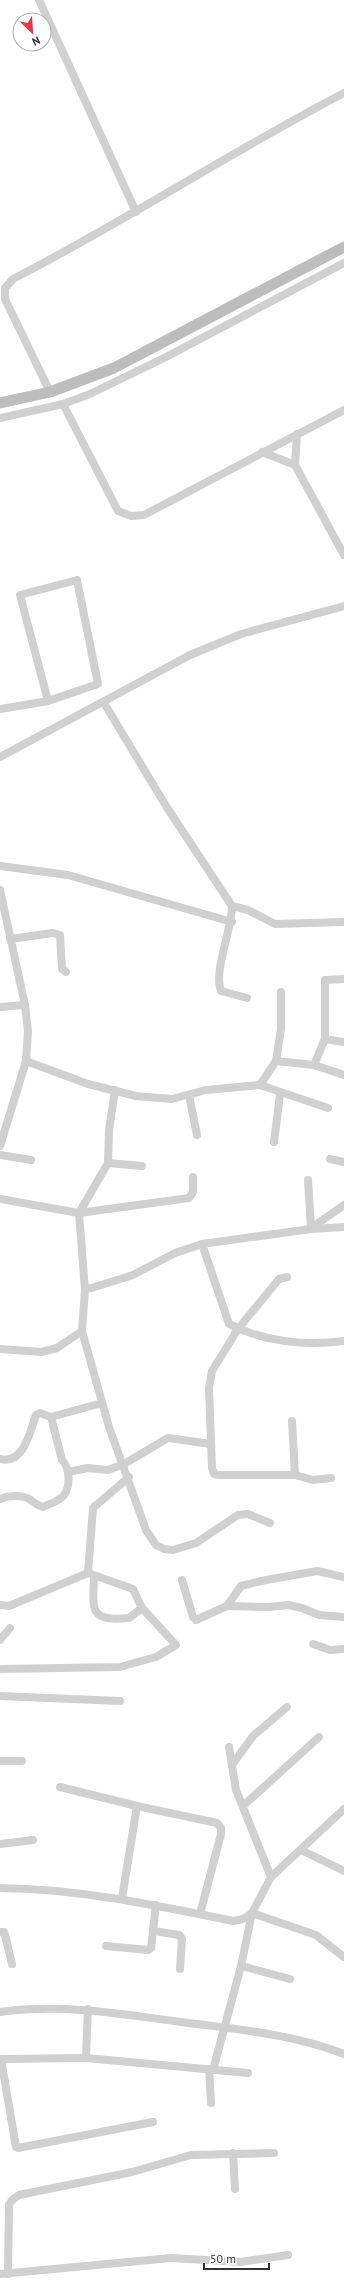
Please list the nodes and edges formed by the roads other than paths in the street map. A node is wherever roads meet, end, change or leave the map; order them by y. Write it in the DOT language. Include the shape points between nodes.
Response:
graph roads {
  1 [pos="39,0"];
  2 [pos="344,92"];
  3 [pos="136,212"];
  4 [pos="344,247"];
  5 [pos="344,263"];
  6 [pos="159,344"];
  7 [pos="166,357"];
  8 [pos="50,392"];
  9 [pos="0,403"];
  10 [pos="63,404"];
  11 [pos="344,410"];
  12 [pos="0,418"];
  13 [pos="297,434"];
  14 [pos="262,452"];
  15 [pos="295,465"];
  16 [pos="344,555"];
  17 [pos="344,606"];
  18 [pos="48,701"];
  19 [pos="104,703"];
  20 [pos="0,709"];
  21 [pos="0,756"];
  22 [pos="0,866"];
  23 [pos="0,890"];
  24 [pos="232,906"];
  25 [pos="232,922"];
  26 [pos="344,922"];
  27 [pos="10,939"];
  28 [pos="66,972"];
  29 [pos="344,979"];
  30 [pos="281,992"];
  31 [pos="247,998"];
  32 [pos="25,1005"];
  33 [pos="0,1007"];
  34 [pos="324,1039"];
  35 [pos="344,1042"];
  36 [pos="26,1061"];
  37 [pos="276,1061"];
  38 [pos="314,1065"];
  39 [pos="344,1075"];
  40 [pos="260,1085"];
  41 [pos="115,1090"];
  42 [pos="280,1094"];
  43 [pos="189,1095"];
  44 [pos="328,1108"];
  45 [pos="197,1135"];
  46 [pos="274,1142"];
  47 [pos="0,1146"];
  48 [pos="0,1155"];
  49 [pos="330,1159"];
  50 [pos="31,1160"];
  51 [pos="344,1162"];
  52 [pos="108,1163"];
  53 [pos="142,1166"];
  54 [pos="193,1177"];
  55 [pos="308,1180"];
  56 [pos="0,1199"];
  57 [pos="344,1205"];
  58 [pos="78,1213"];
  59 [pos="344,1227"];
  60 [pos="311,1229"];
  61 [pos="202,1244"];
  62 [pos="287,1277"];
  63 [pos="85,1290"];
  64 [pos="238,1329"];
  65 [pos="82,1331"];
  66 [pos="344,1342"];
  67 [pos="0,1349"];
  68 [pos="102,1403"];
  69 [pos="51,1417"];
  70 [pos="292,1421"];
  71 [pos="211,1444"];
  72 [pos="0,1459"];
  73 [pos="124,1464"];
  74 [pos="68,1472"];
  75 [pos="294,1475"];
  76 [pos="129,1477"];
  77 [pos="331,1478"];
  78 [pos="0,1499"];
  79 [pos="270,1524"];
  80 [pos="91,1574"];
  81 [pos="344,1577"];
  82 [pos="182,1580"];
  83 [pos="0,1605"];
  84 [pos="227,1606"];
  85 [pos="142,1608"];
  86 [pos="344,1617"];
  87 [pos="10,1628"];
  88 [pos="0,1640"];
  89 [pos="313,1644"];
  90 [pos="344,1649"];
  91 [pos="0,1669"];
  92 [pos="0,1696"];
  93 [pos="120,1701"];
  94 [pos="287,1707"];
  95 [pos="319,1737"];
  96 [pos="229,1747"];
  97 [pos="22,1761"];
  98 [pos="0,1762"];
  99 [pos="232,1765"];
  100 [pos="60,1787"];
  101 [pos="137,1806"];
  102 [pos="243,1806"];
  103 [pos="344,1809"];
  104 [pos="33,1840"];
  105 [pos="0,1844"];
  106 [pos="300,1850"];
  107 [pos="344,1871"];
  108 [pos="271,1877"];
  109 [pos="0,1886"];
  110 [pos="122,1898"];
  111 [pos="156,1905"];
  112 [pos="252,1913"];
  113 [pos="200,1914"];
  114 [pos="154,1931"];
  115 [pos="0,1932"];
  116 [pos="106,1946"];
  117 [pos="344,1957"];
  118 [pos="12,1964"];
  119 [pos="242,1966"];
  120 [pos="180,1969"];
  121 [pos="290,1979"];
  122 [pos="88,2009"];
  123 [pos="0,2012"];
  124 [pos="226,2027"];
  125 [pos="344,2054"];
  126 [pos="86,2058"];
  127 [pos="0,2059"];
  128 [pos="211,2070"];
  129 [pos="248,2073"];
  130 [pos="211,2103"];
  131 [pos="152,2122"];
  132 [pos="233,2152"];
  133 [pos="274,2153"];
  134 [pos="235,2189"];
  135 [pos="288,2255"];
  136 [pos="4,2274"];
  1 -- 3 [label="street"];
  2 -- 3 [label="street" via="272,130"];
  3 -- 8 [label="street" via="13,279 5,288 5,299"];
  4 -- 6 [label="main road"];
  5 -- 7 [label="street"];
  6 -- 7 [label="street"];
  6 -- 8 [label="main road" via="114,368"];
  7 -- 10 [label="street" via="90,394"];
  8 -- 9 [label="main road"];
  10 -- 12 [label="street"];
  10 -- 14 [label="street" via="118,511 131,516 144,515"];
  11 -- 13 [label="street"];
  13 -- 14 [label="street"];
  13 -- 15 [label="street"];
  14 -- 15 [label="street"];
  15 -- 16 [label="street"];
  17 -- 19 [label="street" via="240,634 190,655"];
  18 -- 18 [label="street" via="98,684 77,580 20,595"];
  18 -- 20 [label="street"];
  19 -- 21 [label="street"];
  19 -- 24 [label="street" via="166,806"];
  22 -- 25 [label="street" via="68,875"];
  23 -- 27 [label="street"];
  24 -- 25 [label="street"];
  24 -- 26 [label="street" via="248,910 275,924"];
  25 -- 31 [label="street" via="218,974 219,987 226,993"];
  27 -- 28 [label="street" via="53,933 60,935 61,963 62,969"];
  27 -- 32 [label="street"];
  29 -- 34 [label="street" via="325,980"];
  30 -- 37 [label="street" via="281,1029"];
  32 -- 33 [label="street"];
  32 -- 36 [label="street" via="28,1031"];
  34 -- 35 [label="street"];
  34 -- 38 [label="street"];
  36 -- 41 [label="street" via="88,1084"];
  36 -- 47 [label="street"];
  37 -- 38 [label="street"];
  37 -- 40 [label="street"];
  38 -- 39 [label="street"];
  40 -- 42 [label="street"];
  40 -- 43 [label="street" via="206,1090"];
  41 -- 43 [label="street" via="136,1096 172,1099"];
  41 -- 52 [label="street" via="109,1130"];
  42 -- 44 [label="street"];
  42 -- 46 [label="street"];
  43 -- 45 [label="street"];
  48 -- 50 [label="street"];
  49 -- 51 [label="street"];
  52 -- 53 [label="street"];
  52 -- 58 [label="street"];
  54 -- 58 [label="street" via="193,1192 189,1198"];
  55 -- 60 [label="street"];
  56 -- 58 [label="street"];
  57 -- 60 [label="street"];
  58 -- 63 [label="street"];
  59 -- 60 [label="street"];
  60 -- 61 [label="street"];
  61 -- 63 [label="street" via="175,1253 133,1275"];
  61 -- 64 [label="street" via="227,1322"];
  62 -- 64 [label="street" via="279,1279"];
  63 -- 65 [label="street"];
  64 -- 66 [label="street" via="295,1344"];
  64 -- 71 [label="street" via="212,1371 209,1388"];
  65 -- 67 [label="street" via="57,1348 41,1352"];
  65 -- 68 [label="street"];
  68 -- 69 [label="street"];
  68 -- 73 [label="street"];
  69 -- 72 [label="street" via="40,1413 36,1415 21,1452 12,1458"];
  69 -- 74 [label="street" via="62,1460"];
  70 -- 75 [label="street"];
  71 -- 73 [label="street" via="168,1438"];
  71 -- 75 [label="street" via="214,1474"];
  73 -- 74 [label="street" via="108,1470 88,1468"];
  73 -- 76 [label="street"];
  74 -- 78 [label="street" via="68,1485 63,1496 43,1507 34,1504 29,1498"];
  75 -- 77 [label="street" via="313,1480"];
  76 -- 79 [label="street" via="146,1530 156,1546 164,1550 196,1543 238,1516 248,1514"];
  76 -- 80 [label="street" via="93,1508"];
  80 -- 83 [label="street" via="9,1606"];
  80 -- 85 [label="street" via="133,1588"];
  80 -- 85 [label="street" via="93,1608 96,1613 101,1616 129,1618"];
  81 -- 84 [label="street" via="317,1570 261,1581 241,1586"];
  82 -- 84 [label="street" via="196,1620"];
  84 -- 86 [label="street" via="288,1605 319,1615"];
  85 -- 91 [label="street" via="175,1642 174,1648 156,1657 120,1668"];
  87 -- 88 [label="street"];
  89 -- 90 [label="street" via="330,1650"];
  92 -- 93 [label="street"];
  94 -- 99 [label="street" via="253,1736"];
  95 -- 102 [label="street"];
  96 -- 99 [label="street"];
  97 -- 98 [label="street"];
  99 -- 102 [label="street" via="236,1790"];
  100 -- 101 [label="street"];
  101 -- 110 [label="street"];
  101 -- 113 [label="street" via="217,1824 221,1828"];
  102 -- 108 [label="street"];
  103 -- 106 [label="street"];
  104 -- 105 [label="street"];
  106 -- 107 [label="street"];
  106 -- 108 [label="street"];
  108 -- 112 [label="street"];
  109 -- 110 [label="street" via="63,1890"];
  110 -- 111 [label="street"];
  111 -- 113 [label="street"];
  111 -- 114 [label="street"];
  112 -- 113 [label="street" via="243,1919 233,1921"];
  112 -- 117 [label="street" via="316,1935"];
  112 -- 119 [label="street"];
  114 -- 116 [label="street" via="153,1945 148,1950"];
  114 -- 120 [label="street" via="179,1934 182,1939"];
  115 -- 118 [label="street" via="4,1932"];
  119 -- 121 [label="street"];
  119 -- 124 [label="street"];
  122 -- 123 [label="street"];
  122 -- 124 [label="street"];
  122 -- 126 [label="street"];
  124 -- 125 [label="street" via="297,2040"];
  124 -- 128 [label="street"];
  126 -- 127 [label="street"];
  126 -- 128 [label="street"];
  127 -- 131 [label="street" via="18,2148"];
  128 -- 129 [label="street"];
  128 -- 130 [label="street"];
  132 -- 133 [label="street"];
  132 -- 134 [label="street"];
  132 -- 136 [label="street" via="191,2155 132,2172 19,2195 9,2205"];
  135 -- 136 [label="street" via="240,2262 171,2258"];
}
